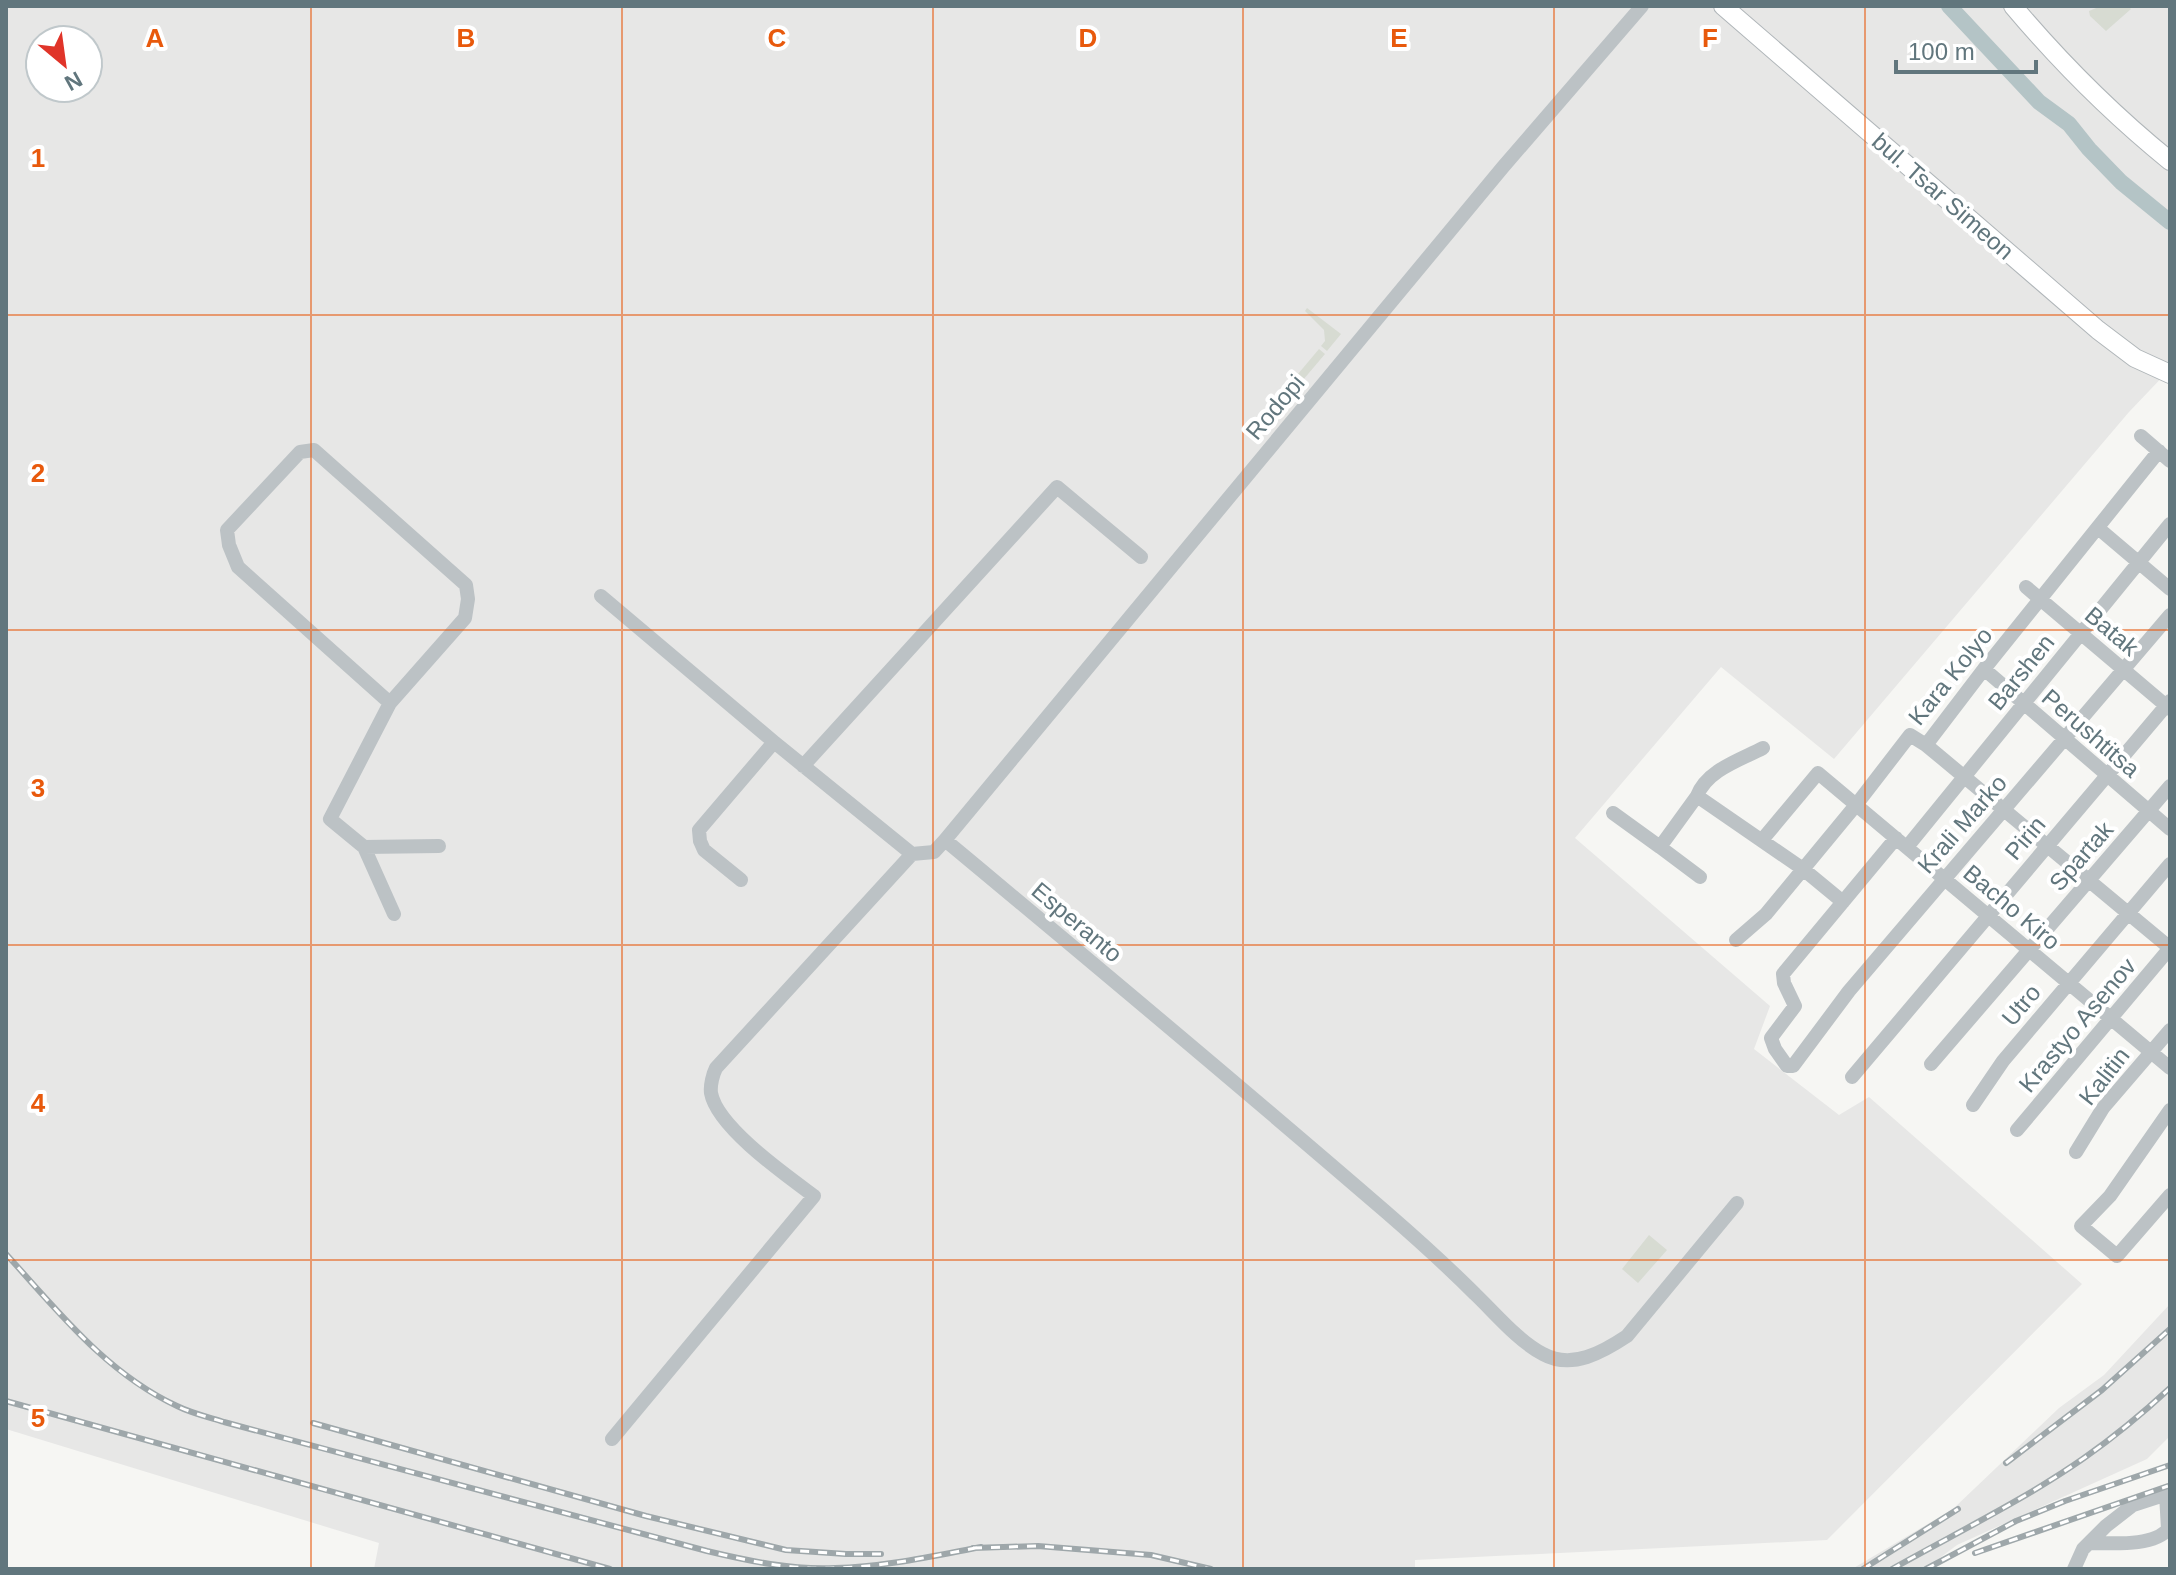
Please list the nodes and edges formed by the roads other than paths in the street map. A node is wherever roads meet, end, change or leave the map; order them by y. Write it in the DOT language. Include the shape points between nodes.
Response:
graph roads {
  1 [pos="1642,6"];
  2 [pos="1723,6"];
  3 [pos="2013,6"];
  4 [pos="2170,161"];
  5 [pos="2170,374"];
  6 [pos="2141,436"];
  7 [pos="2165,456"];
  8 [pos="2170,524"];
  9 [pos="2098,528"];
  10 [pos="1141,557"];
  11 [pos="2139,562"];
  12 [pos="2026,587"];
  13 [pos="2170,589"];
  14 [pos="601,596"];
  15 [pos="2040,599"];
  16 [pos="2170,615"];
  17 [pos="2081,634"];
  18 [pos="1984,669"];
  19 [pos="2123,670"];
  20 [pos="390,703"];
  21 [pos="2024,704"];
  22 [pos="2169,705"];
  23 [pos="2064,739"];
  24 [pos="774,742"];
  25 [pos="1926,745"];
  26 [pos="1763,748"];
  27 [pos="803,766"];
  28 [pos="2107,775"];
  29 [pos="1964,777"];
  30 [pos="2170,786"];
  31 [pos="1697,796"];
  32 [pos="1856,805"];
  33 [pos="2004,810"];
  34 [pos="2149,811"];
  35 [pos="1613,813"];
  36 [pos="2170,829"];
  37 [pos="945,840"];
  38 [pos="1762,840"];
  39 [pos="1901,843"];
  40 [pos="439,846"];
  41 [pos="2047,846"];
  42 [pos="364,847"];
  43 [pos="1660,847"];
  44 [pos="912,854"];
  45 [pos="2170,864"];
  46 [pos="1803,869"];
  47 [pos="1700,877"];
  48 [pos="1945,879"];
  49 [pos="741,880"];
  50 [pos="2089,880"];
  51 [pos="1843,902"];
  52 [pos="2127,913"];
  53 [pos="394,914"];
  54 [pos="1988,915"];
  55 [pos="1736,940"];
  56 [pos="2170,948"];
  57 [pos="2029,950"];
  58 [pos="2068,983"];
  59 [pos="2111,1018"];
  60 [pos="2170,1030"];
  61 [pos="2151,1052"];
  62 [pos="1931,1064"];
  63 [pos="1793,1066"];
  64 [pos="2170,1068"];
  65 [pos="1852,1077"];
  66 [pos="1973,1105"];
  67 [pos="2170,1110"];
  68 [pos="2017,1130"];
  69 [pos="2076,1152"];
  70 [pos="2170,1195"];
  71 [pos="1737,1203"];
  72 [pos="612,1439"];
  73 [pos="2168,1494"];
  74 [pos="2090,1543"];
  75 [pos="2074,1569"];
  1 -- 37 [label="street, Rodopi"];
  2 -- 5 [label="main road, bul. Tsar Simeon" via="2108,338"];
  3 -- 4 [label="main road" via="2092,93"];
  6 -- 7 [label="street"];
  7 -- 9 [label="street, Kara Kolyo"];
  8 -- 11 [label="street, Barshen"];
  9 -- 11 [label="street"];
  9 -- 15 [label="street, Kara Kolyo"];
  10 -- 27 [label="street" via="1057,487"];
  11 -- 13 [label="street"];
  11 -- 17 [label="street, Barshen"];
  12 -- 15 [label="street, Batak"];
  14 -- 24 [label="street"];
  15 -- 17 [label="street, Batak"];
  15 -- 18 [label="street, Kara Kolyo"];
  16 -- 19 [label="street, Krali Marko"];
  17 -- 19 [label="street, Batak"];
  17 -- 21 [label="street, Barshen"];
  18 -- 21 [label="street, Perushtitsa"];
  18 -- 25 [label="street, Kara Kolyo"];
  19 -- 22 [label="street, Batak"];
  19 -- 23 [label="street, Krali Marko"];
  20 -- 20 [label="street" via="238,567 229,545 227,530 300,452 314,450 466,585 465,618"];
  20 -- 42 [label="street" via="330,819"];
  21 -- 23 [label="street, Perushtitsa"];
  21 -- 29 [label="street, Barshen"];
  22 -- 28 [label="street, Pirin"];
  23 -- 28 [label="street, Perushtitsa"];
  23 -- 33 [label="street, Krali Marko"];
  24 -- 27 [label="street"];
  24 -- 49 [label="street" via="699,830 704,850"];
  25 -- 29 [label="street"];
  25 -- 32 [label="street, Kara Kolyo" via="1910,735"];
  26 -- 31 [label="street" via="1711,775"];
  27 -- 44 [label="street"];
  28 -- 34 [label="street, Perushtitsa"];
  28 -- 41 [label="street, Pirin"];
  29 -- 33 [label="street"];
  29 -- 39 [label="street, Barshen"];
  30 -- 34 [label="street, Spartak"];
  31 -- 38 [label="street"];
  31 -- 43 [label="street"];
  32 -- 38 [label="street, Bacho Kiro" via="1818,773"];
  32 -- 39 [label="street, Bacho Kiro"];
  32 -- 46 [label="street, Kara Kolyo"];
  33 -- 41 [label="street"];
  33 -- 48 [label="street, Krali Marko"];
  34 -- 36 [label="street, Perushtitsa"];
  34 -- 50 [label="street, Spartak"];
  35 -- 43 [label="street"];
  37 -- 44 [label="street" via="934,852"];
  37 -- 71 [label="street, Esperanto" via="1328,1162 1543,1355 1562,1361 1582,1359 1627,1336"];
  38 -- 46 [label="street"];
  39 -- 48 [label="street, Bacho Kiro"];
  39 -- 51 [label="street, Barshen"];
  40 -- 42 [label="street"];
  41 -- 50 [label="street"];
  41 -- 54 [label="street, Pirin"];
  42 -- 53 [label="street"];
  43 -- 47 [label="street"];
  44 -- 72 [label="street" via="716,1068 711,1093 721,1114 814,1196"];
  45 -- 52 [label="street, Utro"];
  46 -- 51 [label="street"];
  46 -- 55 [label="street, Kara Kolyo"];
  48 -- 54 [label="street, Bacho Kiro"];
  48 -- 63 [label="street, Krali Marko"];
  50 -- 52 [label="street"];
  50 -- 57 [label="street, Spartak"];
  51 -- 63 [label="street, Barshen" via="1783,974 1795,1006 1771,1038 1787,1066"];
  52 -- 56 [label="street"];
  52 -- 58 [label="street, Utro"];
  54 -- 57 [label="street, Bacho Kiro"];
  54 -- 65 [label="street, Pirin"];
  56 -- 59 [label="street, Krastyo Asenov"];
  57 -- 58 [label="street, Bacho Kiro"];
  57 -- 62 [label="street, Spartak"];
  58 -- 59 [label="street, Bacho Kiro"];
  58 -- 66 [label="street, Utro"];
  59 -- 61 [label="street, Bacho Kiro"];
  59 -- 68 [label="street, Krastyo Asenov"];
  60 -- 61 [label="street, Kalitin"];
  61 -- 64 [label="street, Bacho Kiro"];
  61 -- 69 [label="street, Kalitin" via="2103,1108"];
  67 -- 70 [label="street" via="2110,1196 2081,1226 2117,1256"];
  73 -- 74 [label="street" via="2133,1505"];
  73 -- 74 [label="street" via="2168,1529 2161,1537"];
  74 -- 75 [label="street"];
}
